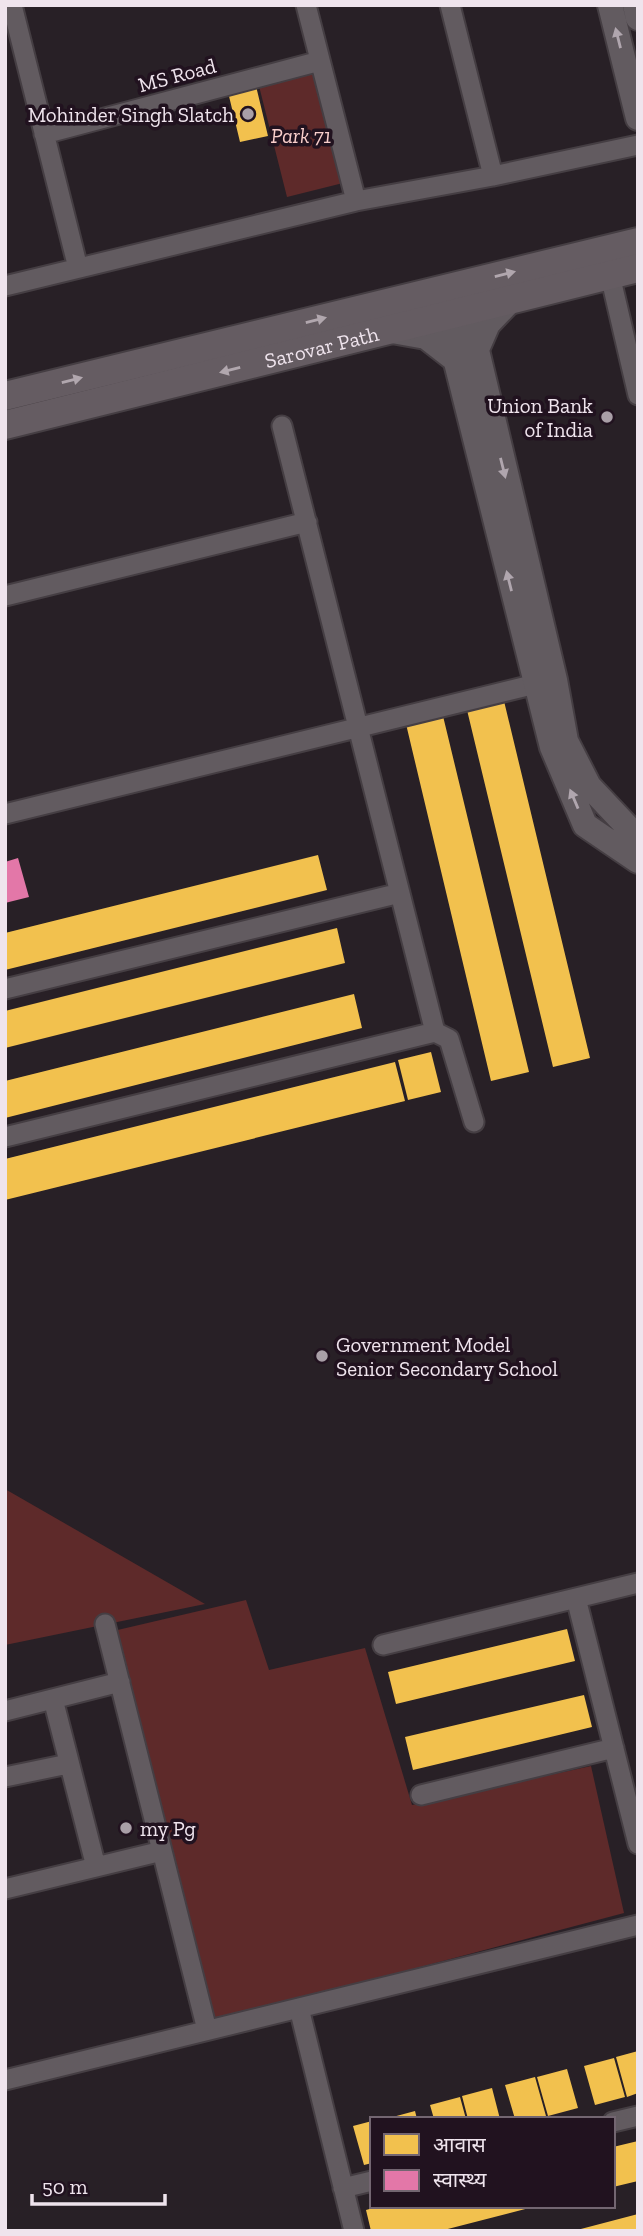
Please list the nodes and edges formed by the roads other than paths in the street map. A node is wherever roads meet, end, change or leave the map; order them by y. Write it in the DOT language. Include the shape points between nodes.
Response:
graph roads {
  1 [pos="12,5"];
  2 [pos="306,5"];
  3 [pos="450,5"];
  4 [pos="610,5"];
  5 [pos="635,5"];
  6 [pos="638,19"];
  7 [pos="320,61"];
  8 [pos="638,118"];
  9 [pos="44,134"];
  10 [pos="638,145"];
  11 [pos="493,176"];
  12 [pos="356,201"];
  13 [pos="638,242"];
  14 [pos="78,268"];
  15 [pos="638,268"];
  16 [pos="610,275"];
  17 [pos="5,286"];
  18 [pos="452,300"];
  19 [pos="510,301"];
  20 [pos="392,331"];
  21 [pos="465,359"];
  22 [pos="638,395"];
  23 [pos="5,396"];
  24 [pos="5,425"];
  25 [pos="282,426"];
  26 [pos="307,522"];
  27 [pos="5,596"];
  28 [pos="545,682"];
  29 [pos="358,728"];
  30 [pos="5,814"];
  31 [pos="638,838"];
  32 [pos="638,861"];
  33 [pos="400,893"];
  34 [pos="5,989"];
  35 [pos="435,1032"];
  36 [pos="474,1122"];
  37 [pos="5,1137"];
  38 [pos="638,1583"];
  39 [pos="576,1598"];
  40 [pos="105,1624"];
  41 [pos="383,1645"];
  42 [pos="120,1682"];
  43 [pos="53,1699"];
  44 [pos="5,1711"];
  45 [pos="614,1748"];
  46 [pos="68,1763"];
  47 [pos="5,1777"];
  48 [pos="421,1795"];
  49 [pos="638,1844"];
  50 [pos="162,1851"];
  51 [pos="96,1867"];
  52 [pos="5,1889"];
  53 [pos="638,1925"];
  54 [pos="299,2008"];
  55 [pos="206,2030"];
  56 [pos="5,2080"];
  57 [pos="638,2116"];
  58 [pos="615,2122"];
  59 [pos="370,2181"];
  60 [pos="343,2188"];
  61 [pos="354,2231"];
  1 -- 9 [label="street"];
  2 -- 7 [label="street"];
  3 -- 11 [label="street"];
  8 -- 4 [label="street, one-way"];
  5 -- 6 [label="street"];
  7 -- 9 [label="street, MS Road"];
  7 -- 12 [label="street"];
  9 -- 14 [label="street"];
  10 -- 11 [label="street"];
  11 -- 12 [label="street"];
  12 -- 14 [label="street"];
  18 -- 13 [label="main road, Sarovar Path, one-way"];
  14 -- 17 [label="street"];
  15 -- 16 [label="main road, Sarovar Path"];
  16 -- 19 [label="main road, Sarovar Path"];
  16 -- 22 [label="street"];
  18 -- 19 [label="main road, Sarovar Path"];
  18 -- 20 [label="main road, Sarovar Path"];
  18 -- 21 [label="street"];
  23 -- 18 [label="main road, Sarovar Path, one-way"];
  19 -- 21 [label="street"];
  20 -- 21 [label="street" via="426,337"];
  20 -- 24 [label="main road, Sarovar Path, one-way"];
  21 -- 28 [label="street"];
  25 -- 26 [label="street"];
  26 -- 27 [label="street"];
  26 -- 29 [label="street"];
  28 -- 29 [label="street"];
  28 -- 31 [label="street" via="566,741 589,786"];
  32 -- 28 [label="street, one-way" via="585,825 552,747"];
  29 -- 30 [label="street"];
  29 -- 33 [label="street"];
  33 -- 34 [label="street"];
  33 -- 35 [label="street"];
  35 -- 36 [label="street" via="449,1039"];
  35 -- 37 [label="street"];
  38 -- 39 [label="street"];
  39 -- 41 [label="street"];
  39 -- 45 [label="street"];
  40 -- 42 [label="street"];
  42 -- 43 [label="street"];
  42 -- 50 [label="street"];
  43 -- 44 [label="street"];
  43 -- 46 [label="street"];
  45 -- 48 [label="street"];
  45 -- 49 [label="street"];
  46 -- 47 [label="street"];
  46 -- 51 [label="street"];
  50 -- 51 [label="street"];
  50 -- 55 [label="street"];
  51 -- 52 [label="street"];
  53 -- 54 [label="street"];
  54 -- 55 [label="street"];
  54 -- 60 [label="street"];
  55 -- 56 [label="street"];
  57 -- 58 [label="street"];
  59 -- 60 [label="street"];
  60 -- 61 [label="street"];
}
